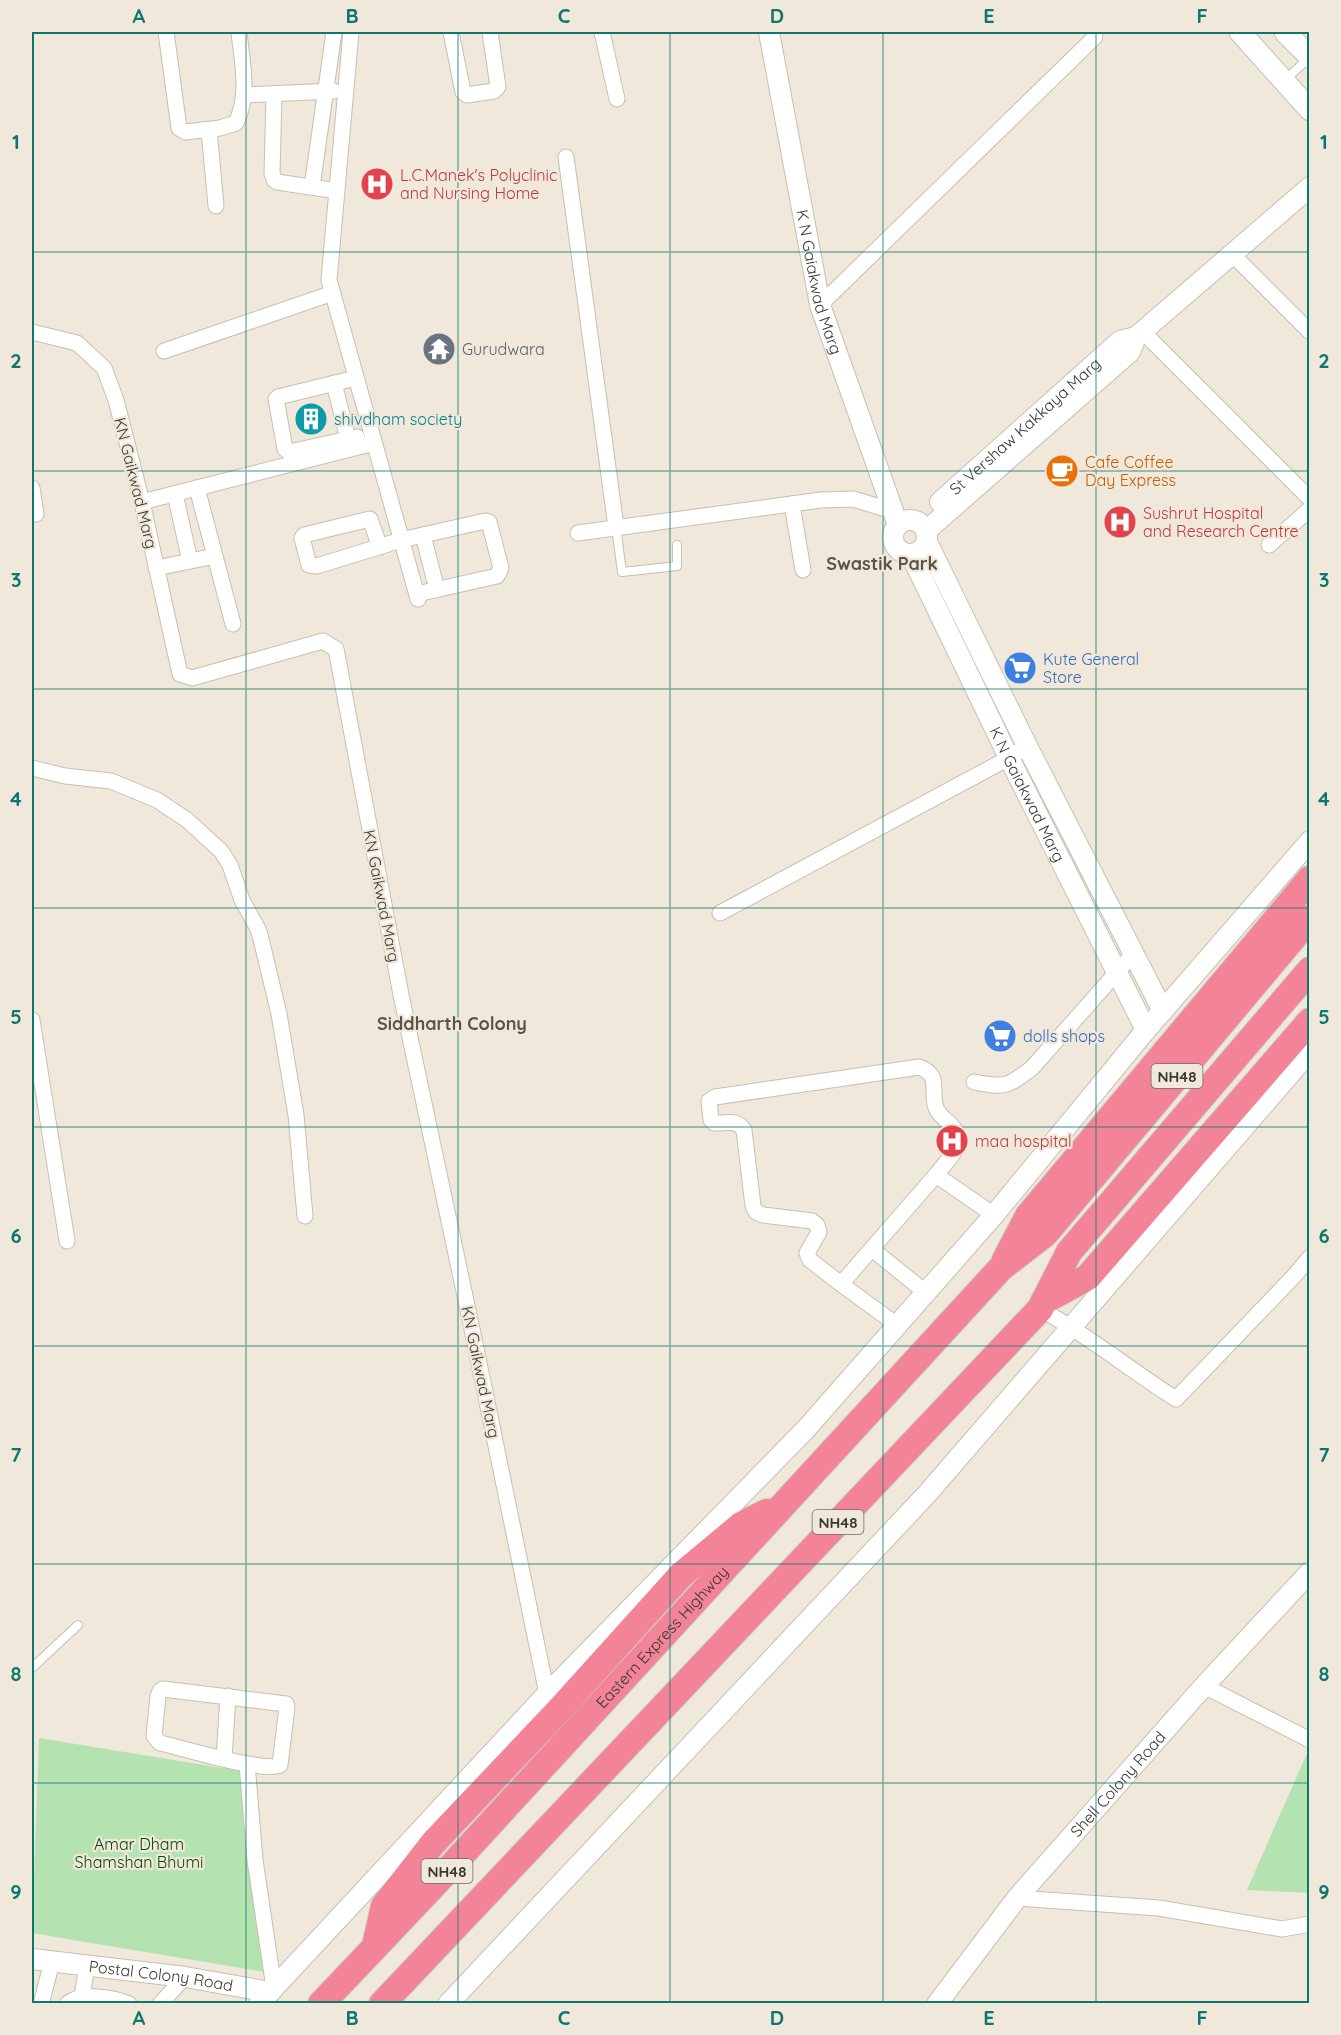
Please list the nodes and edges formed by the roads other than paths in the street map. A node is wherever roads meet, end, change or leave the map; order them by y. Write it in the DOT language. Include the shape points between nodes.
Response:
graph roads {
  1 [pos="166,32"];
  2 [pos="238,32"];
  3 [pos="334,32"];
  4 [pos="351,32"];
  5 [pos="451,32"];
  6 [pos="490,32"];
  7 [pos="602,32"];
  8 [pos="769,32"];
  9 [pos="1240,32"];
  10 [pos="1285,32"];
  11 [pos="1095,37"];
  12 [pos="1310,58"];
  13 [pos="1284,81"];
  14 [pos="346,91"];
  15 [pos="326,92"];
  16 [pos="274,94"];
  17 [pos="245,95"];
  18 [pos="617,99"];
  19 [pos="1310,110"];
  20 [pos="209,130"];
  21 [pos="566,157"];
  22 [pos="312,187"];
  23 [pos="1310,187"];
  24 [pos="337,191"];
  25 [pos="216,206"];
  26 [pos="1232,254"];
  27 [pos="333,293"];
  28 [pos="820,305"];
  29 [pos="32,332"];
  30 [pos="1310,332"];
  31 [pos="1139,334"];
  32 [pos="164,351"];
  33 [pos="356,378"];
  34 [pos="334,383"];
  35 [pos="373,438"];
  36 [pos="348,439"];
  37 [pos="32,488"];
  38 [pos="197,488"];
  39 [pos="175,494"];
  40 [pos="1310,499"];
  41 [pos="142,502"];
  42 [pos="792,504"];
  43 [pos="1310,509"];
  44 [pos="36,514"];
  45 [pos="896,518"];
  46 [pos="615,527"];
  47 [pos="924,532"];
  48 [pos="578,533"];
  49 [pos="423,535"];
  50 [pos="401,540"];
  51 [pos="677,545"];
  52 [pos="1269,545"];
  53 [pos="380,547"];
  54 [pos="911,555"];
  55 [pos="215,556"];
  56 [pos="190,561"];
  57 [pos="156,568"];
  58 [pos="802,570"];
  59 [pos="437,590"];
  60 [pos="233,624"];
  61 [pos="1027,746"];
  62 [pos="1009,758"];
  63 [pos="32,768"];
  64 [pos="1069,828"];
  65 [pos="1049,837"];
  66 [pos="1310,841"];
  67 [pos="1310,879"];
  68 [pos="720,913"];
  69 [pos="1310,918"];
  70 [pos="1134,953"];
  71 [pos="1310,970"];
  72 [pos="1117,972"];
  73 [pos="1163,1011"];
  74 [pos="32,1020"];
  75 [pos="1310,1021"];
  76 [pos="1146,1030"];
  77 [pos="1310,1052"];
  78 [pos="974,1082"];
  79 [pos="936,1175"];
  80 [pos="994,1215"];
  81 [pos="305,1216"];
  82 [pos="67,1241"];
  83 [pos="872,1249"];
  84 [pos="1310,1257"];
  85 [pos="1001,1268"];
  86 [pos="841,1284"];
  87 [pos="925,1292"];
  88 [pos="1042,1305"];
  89 [pos="897,1325"];
  90 [pos="1072,1326"];
  91 [pos="1310,1572"];
  92 [pos="78,1625"];
  93 [pos="32,1668"];
  94 [pos="1204,1686"];
  95 [pos="547,1694"];
  96 [pos="228,1696"];
  97 [pos="1310,1740"];
  98 [pos="224,1759"];
  99 [pos="247,1764"];
  100 [pos="1017,1898"];
  101 [pos="1310,1924"];
  102 [pos="32,1959"];
  103 [pos="52,1962"];
  104 [pos="87,1966"];
  105 [pos="185,1977"];
  106 [pos="268,1994"];
  107 [pos="82,1996"];
  108 [pos="41,2004"];
  109 [pos="67,2004"];
  110 [pos="129,2004"];
  111 [pos="160,2004"];
  112 [pos="321,2004"];
  113 [pos="382,2004"];
  114 [pos="448,2004"];
  115 [pos="937,2004"];
  1 -- 20 [label="street" via="179,128 185,132"];
  2 -- 17 [label="street"];
  3 -- 15 [label="street"];
  4 -- 14 [label="street"];
  5 -- 6 [label="street" via="463,92 467,95 498,87"];
  7 -- 18 [label="street"];
  8 -- 28 [label="street, K N Gaiakwad Marg"];
  9 -- 13 [label="main road"];
  10 -- 12 [label="main road"];
  11 -- 28 [label="street"];
  12 -- 13 [label="lane"];
  13 -- 19 [label="main road"];
  14 -- 15 [label="street"];
  14 -- 24 [label="street"];
  15 -- 16 [label="street"];
  15 -- 22 [label="street"];
  16 -- 17 [label="street"];
  16 -- 22 [label="street" via="273,177 276,182"];
  17 -- 20 [label="street" via="236,123"];
  20 -- 25 [label="street"];
  21 -- 46 [label="street"];
  22 -- 24 [label="street"];
  23 -- 26 [label="street, St Vershaw Kakkaya Marg"];
  24 -- 27 [label="street" via="329,280"];
  26 -- 30 [label="street"];
  26 -- 31 [label="street, St Vershaw Kakkaya Marg"];
  27 -- 32 [label="street"];
  27 -- 33 [label="street"];
  28 -- 45 [label="street, K N Gaiakwad Marg"];
  29 -- 41 [label="street, KN Gaikwad Marg" via="77,343 104,368"];
  31 -- 40 [label="street"];
  31 -- 47 [label="street, St Vershaw Kakkaya Marg" via="1130,352 1087,380 988,468"];
  33 -- 34 [label="street"];
  33 -- 35 [label="street"];
  34 -- 36 [label="street"];
  34 -- 36 [label="street" via="276,399 285,449 295,452"];
  35 -- 36 [label="street"];
  35 -- 38 [label="street"];
  35 -- 50 [label="street"];
  37 -- 44 [label="street"];
  38 -- 39 [label="street"];
  38 -- 55 [label="street"];
  39 -- 41 [label="street"];
  39 -- 56 [label="street"];
  41 -- 57 [label="street, KN Gaikwad Marg"];
  42 -- 45 [label="street" via="853,499"];
  42 -- 46 [label="street"];
  42 -- 58 [label="street"];
  43 -- 52 [label="street"];
  45 -- 47 [label="street" via="908,520"];
  45 -- 54 [label="street" via="893,541 899,551"];
  46 -- 48 [label="street"];
  46 -- 51 [label="lane" via="622,572 677,566"];
  47 -- 54 [label="street" via="921,551"];
  47 -- 61 [label="street, K N Gaiakwad Marg"];
  49 -- 50 [label="street"];
  49 -- 59 [label="street"];
  49 -- 59 [label="street" via="489,522 501,568 497,576"];
  50 -- 53 [label="street"];
  50 -- 59 [label="street" via="417,597"];
  53 -- 53 [label="street" via="312,567 303,538 370,519"];
  54 -- 62 [label="street, K N Gaiakwad Marg"];
  55 -- 56 [label="street"];
  55 -- 60 [label="street"];
  56 -- 57 [label="street"];
  57 -- 95 [label="street, KN Gaikwad Marg" via="180,674 192,678 323,641 336,649 401,995"];
  61 -- 62 [label="street"];
  61 -- 64 [label="street, K N Gaiakwad Marg"];
  62 -- 65 [label="street, K N Gaiakwad Marg"];
  62 -- 68 [label="street"];
  63 -- 81 [label="street" via="111,781 157,800 187,820 221,851 230,865 242,900 258,929 279,1014 296,1115"];
  64 -- 65 [label="street"];
  64 -- 70 [label="street, K N Gaiakwad Marg"];
  65 -- 72 [label="street, K N Gaiakwad Marg"];
  66 -- 73 [label="street"];
  67 -- 85 [label="highway" via="1029,1216"];
  69 -- 85 [label="highway, NH48" via="1045,1234"];
  70 -- 72 [label="street"];
  70 -- 73 [label="street, K N Gaiakwad Marg"];
  71 -- 88 [label="highway, NH48" via="1069,1252"];
  72 -- 76 [label="street, K N Gaiakwad Marg"];
  72 -- 78 [label="street" via="1032,1068 1000,1087"];
  73 -- 76 [label="street"];
  74 -- 82 [label="street"];
  75 -- 88 [label="highway" via="1089,1277"];
  76 -- 80 [label="street"];
  77 -- 90 [label="street"];
  79 -- 80 [label="street"];
  79 -- 83 [label="street"];
  79 -- 86 [label="street" via="956,1149 958,1140 956,1130 938,1112 934,1079 919,1067 709,1101 714,1123 740,1124 744,1130 756,1212 817,1225 819,1232 807,1253 810,1260"];
  80 -- 87 [label="street"];
  83 -- 86 [label="street"];
  83 -- 87 [label="street"];
  84 -- 90 [label="street" via="1176,1399"];
  85 -- 112 [label="highway, Eastern Express Highway / NH48"];
  86 -- 89 [label="street"];
  87 -- 89 [label="street"];
  88 -- 90 [label="street"];
  88 -- 113 [label="highway, NH48"];
  89 -- 95 [label="street" via="763,1474"];
  90 -- 114 [label="street" via="927,1494"];
  91 -- 94 [label="street, Shell Colony Road"];
  92 -- 93 [label="lane"];
  94 -- 97 [label="street"];
  94 -- 100 [label="street, Shell Colony Road"];
  95 -- 106 [label="street"];
  96 -- 98 [label="street"];
  96 -- 98 [label="street" via="163,1689 158,1696 154,1736 160,1743"];
  96 -- 99 [label="street" via="283,1702 287,1706 280,1765"];
  98 -- 99 [label="street"];
  99 -- 106 [label="street"];
  100 -- 101 [label="street" via="1159,1908 1282,1929"];
  100 -- 115 [label="street, Shell Colony Road"];
  102 -- 103 [label="street, Postal Colony Road"];
  103 -- 104 [label="street, Postal Colony Road"];
  103 -- 108 [label="street"];
  104 -- 105 [label="street, Postal Colony Road"];
  104 -- 107 [label="street"];
  105 -- 106 [label="street, Postal Colony Road"];
  105 -- 111 [label="street"];
  107 -- 109 [label="street"];
  107 -- 110 [label="street"];
}
